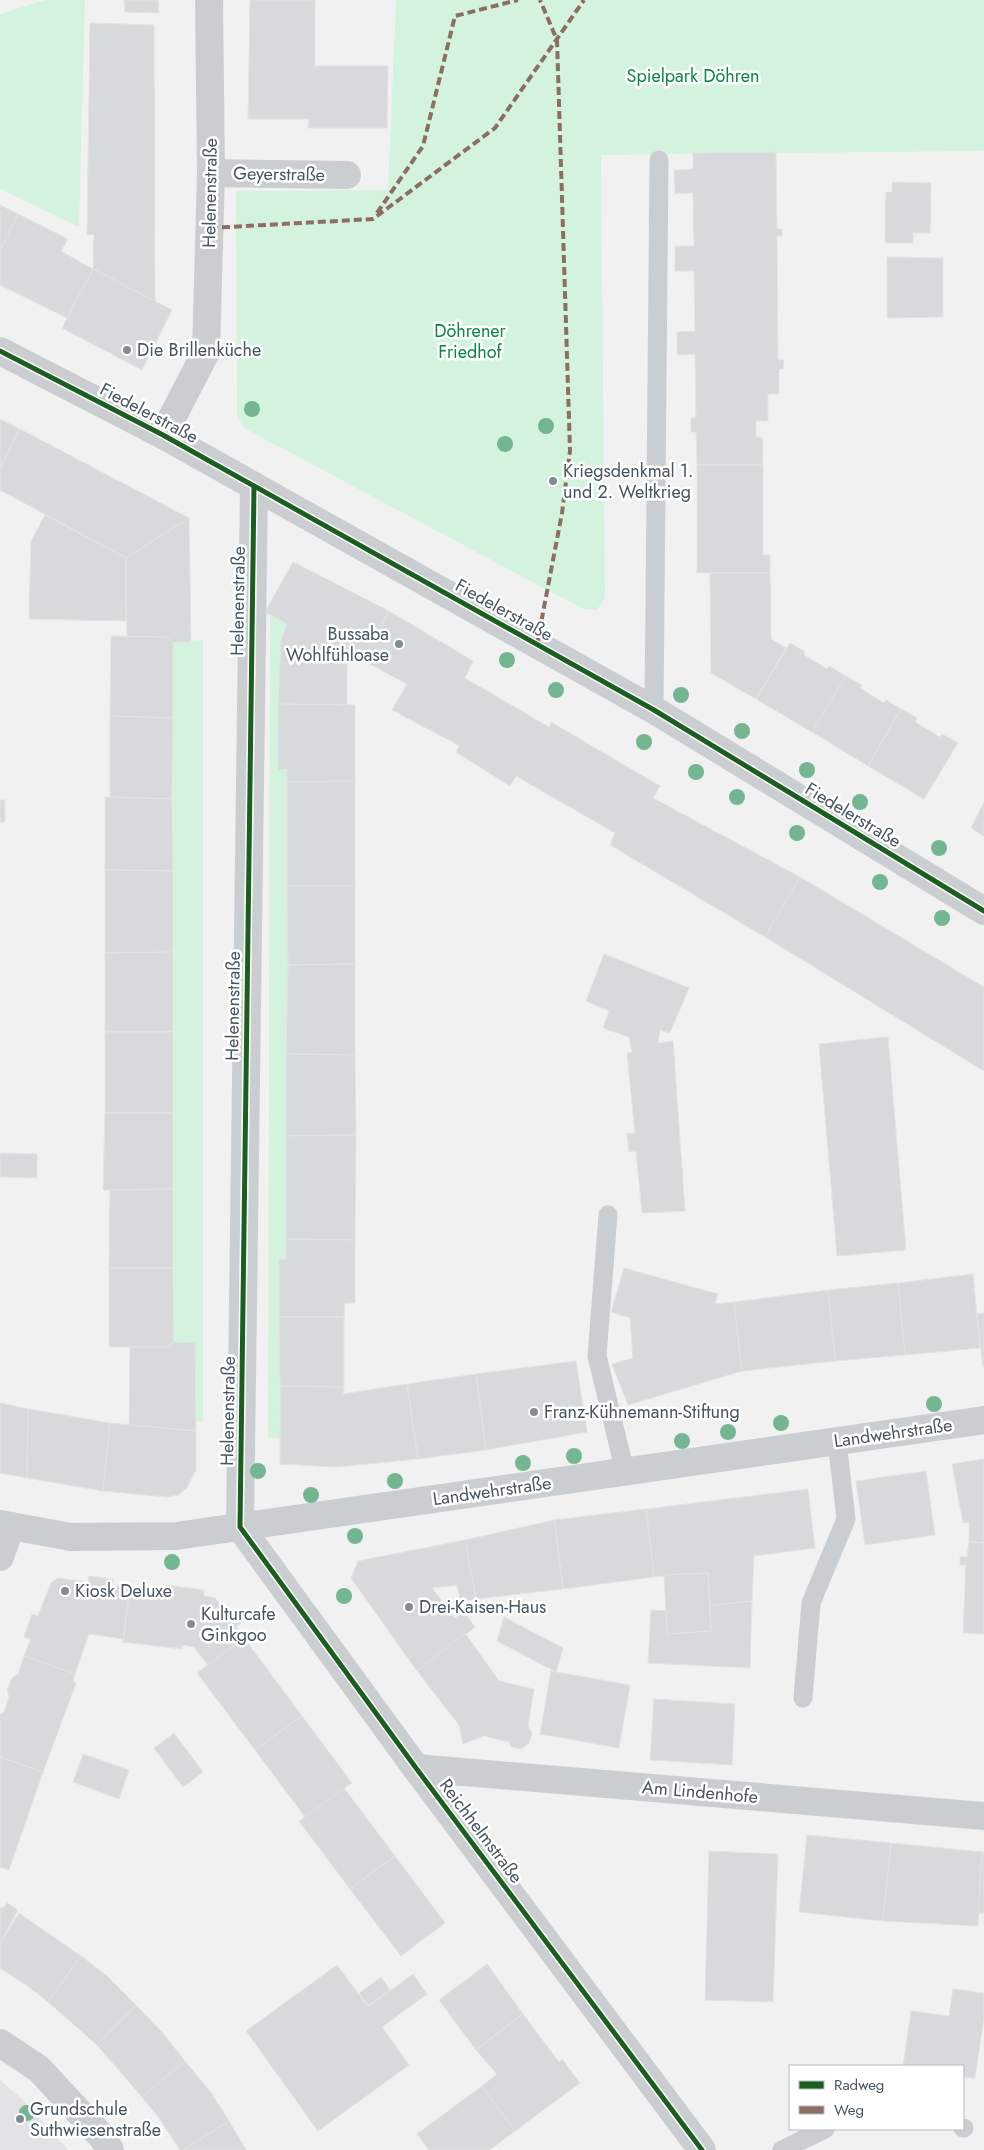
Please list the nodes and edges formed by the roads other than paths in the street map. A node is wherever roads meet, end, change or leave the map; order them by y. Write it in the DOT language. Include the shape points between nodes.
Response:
graph roads {
  1 [pos="209,0"];
  2 [pos="659,160"];
  3 [pos="211,173"];
  4 [pos="346,175"];
  5 [pos="0,351"];
  6 [pos="163,435"];
  7 [pos="254,486"];
  8 [pos="654,710"];
  9 [pos="984,911"];
  10 [pos="608,1214"];
  11 [pos="984,1420"];
  12 [pos="837,1441"];
  13 [pos="625,1472"];
  14 [pos="5,1525"];
  15 [pos="240,1527"];
  16 [pos="0,1557"];
  17 [pos="803,1698"];
  18 [pos="416,1768"];
  19 [pos="984,1816"];
  20 [pos="0,2043"];
  21 [pos="823,2130"];
  22 [pos="110,2150"];
  23 [pos="702,2150"];
  24 [pos="782,2150"];
  1 -- 3 [label="street, Helenenstraße"];
  2 -- 8 [label="lane"];
  3 -- 4 [label="street, Geyerstraße"];
  3 -- 6 [label="street, Helenenstraße" via="206,352"];
  5 -- 6 [label="street, Fiedelerstraße"];
  6 -- 7 [label="street, Fiedelerstraße"];
  7 -- 8 [label="street, Fiedelerstraße"];
  7 -- 15 [label="street, Helenenstraße"];
  8 -- 9 [label="street, Fiedelerstraße"];
  10 -- 13 [label="lane" via="597,1356"];
  11 -- 12 [label="street, Landwehrstraße"];
  12 -- 13 [label="street, Landwehrstraße"];
  12 -- 17 [label="lane" via="846,1519 811,1603"];
  13 -- 15 [label="street, Landwehrstraße"];
  14 -- 15 [label="street, Landwehrstraße" via="71,1537 176,1536"];
  14 -- 16 [label="street"];
  15 -- 18 [label="street, Reichhelmstraße"];
  18 -- 19 [label="street, Am Lindenhofe"];
  18 -- 23 [label="street, Reichhelmstraße"];
  20 -- 22 [label="street" via="39,2069 103,2138"];
  21 -- 24 [label="lane"];
}
